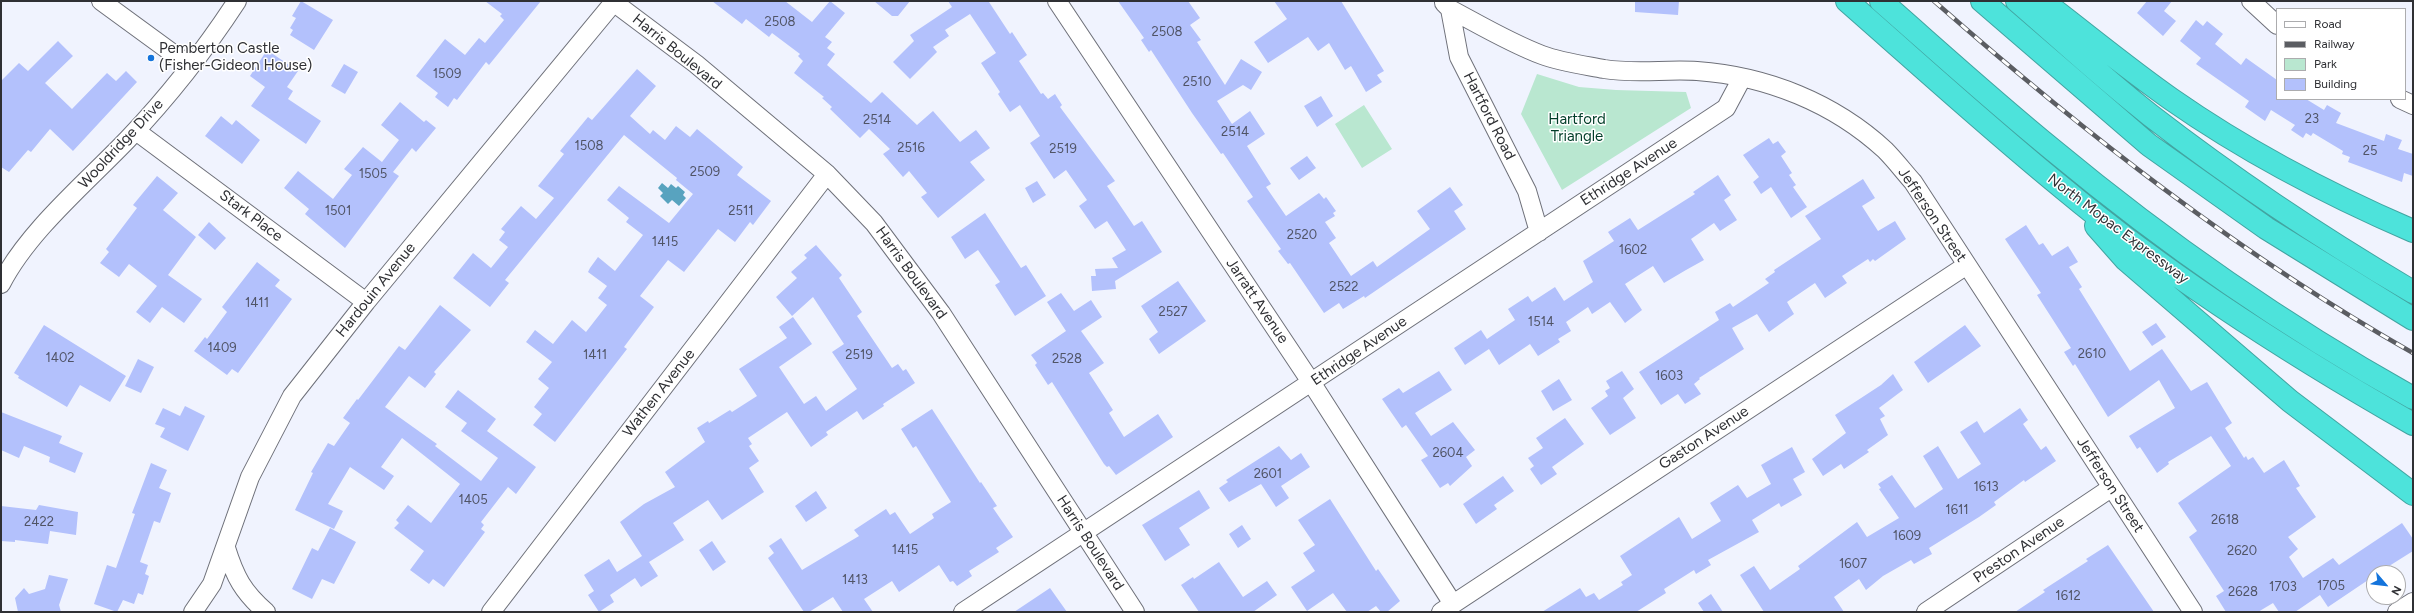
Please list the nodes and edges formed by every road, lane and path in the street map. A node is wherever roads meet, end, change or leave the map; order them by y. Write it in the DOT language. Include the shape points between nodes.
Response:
graph roads {
  1 [pos="101,1"];
  2 [pos="237,1"];
  3 [pos="1058,1"];
  4 [pos="1847,1"];
  5 [pos="1881,1"];
  6 [pos="1982,1"];
  7 [pos="2017,1"];
  8 [pos="2034,1"];
  9 [pos="2251,1"];
  10 [pos="613,2"];
  11 [pos="1446,5"];
  12 [pos="2276,24"];
  13 [pos="190,66"];
  14 [pos="1742,78"];
  15 [pos="2402,100"];
  16 [pos="2413,105"];
  17 [pos="136,131"];
  18 [pos="827,174"];
  19 [pos="2065,191"];
  20 [pos="2413,231"];
  21 [pos="1539,232"];
  22 [pos="1967,265"];
  23 [pos="1,284"];
  24 [pos="2413,292"];
  25 [pos="366,302"];
  26 [pos="2413,319"];
  27 [pos="1311,382"];
  28 [pos="2413,398"];
  29 [pos="2413,424"];
  30 [pos="2111,488"];
  31 [pos="2413,494"];
  32 [pos="1082,534"];
  33 [pos="226,548"];
  34 [pos="2413,602"];
  35 [pos="1447,608"];
  36 [pos="192,612"];
  37 [pos="266,612"];
  38 [pos="491,612"];
  39 [pos="963,612"];
  40 [pos="1135,612"];
  41 [pos="1926,612"];
  42 [pos="2193,612"];
  43 [pos="2397,612"];
  1 -- 13 [label="street"];
  2 -- 13 [label="street, Wooldridge Drive"];
  3 -- 27 [label="street, Jarratt Avenue"];
  4 -- 19 [label="highway, North Mopac Expressway"];
  5 -- 28 [label="highway" via="2052,150 2139,218 2244,293"];
  6 -- 26 [label="highway" via="2149,144 2266,228"];
  7 -- 24 [label="highway" via="2148,114 2201,154 2285,214"];
  8 -- 20 [label="highway" via="2053,9 2172,100 2241,142 2372,214"];
  9 -- 12 [label="street"];
  10 -- 18 [label="street, Harris Boulevard" via="696,64"];
  10 -- 25 [label="street, Hardouin Avenue"];
  11 -- 14 [label="street, Jefferson Street" via="1504,38 1542,55 1606,69 1698,71"];
  11 -- 21 [label="street, Hartford Road" via="1459,57 1527,191"];
  13 -- 17 [label="street, Wooldridge Drive"];
  14 -- 21 [label="street, Ethridge Avenue" via="1726,108"];
  14 -- 22 [label="street, Jefferson Street" via="1790,90 1823,105 1853,124 1886,151 1913,182"];
  15 -- 16 [label="street"];
  17 -- 23 [label="street, Wooldridge Drive" via="36,233"];
  17 -- 25 [label="street, Stark Place"];
  18 -- 32 [label="street, Harris Boulevard" via="874,223 941,313"];
  18 -- 38 [label="street, Wathen Avenue"];
  19 -- 29 [label="highway, North Mopac Expressway" via="2181,278 2355,391"];
  19 -- 31 [label="highway" via="2126,260 2290,401"];
  21 -- 27 [label="street, Ethridge Avenue"];
  22 -- 30 [label="street, Jefferson Street"];
  22 -- 35 [label="street, Gaston Avenue"];
  25 -- 33 [label="street, Hardouin Avenue" via="292,396 250,477"];
  27 -- 32 [label="street, Ethridge Avenue"];
  27 -- 35 [label="street, Jarratt Avenue"];
  30 -- 41 [label="street, Preston Avenue"];
  30 -- 42 [label="street, Jefferson Street"];
  32 -- 39 [label="street, Ethridge Avenue"];
  32 -- 40 [label="street, Harris Boulevard"];
  33 -- 36 [label="street, Hardouin Avenue" via="212,584"];
  33 -- 37 [label="street" via="233,572 248,596"];
  34 -- 43 [label="street"];
}
